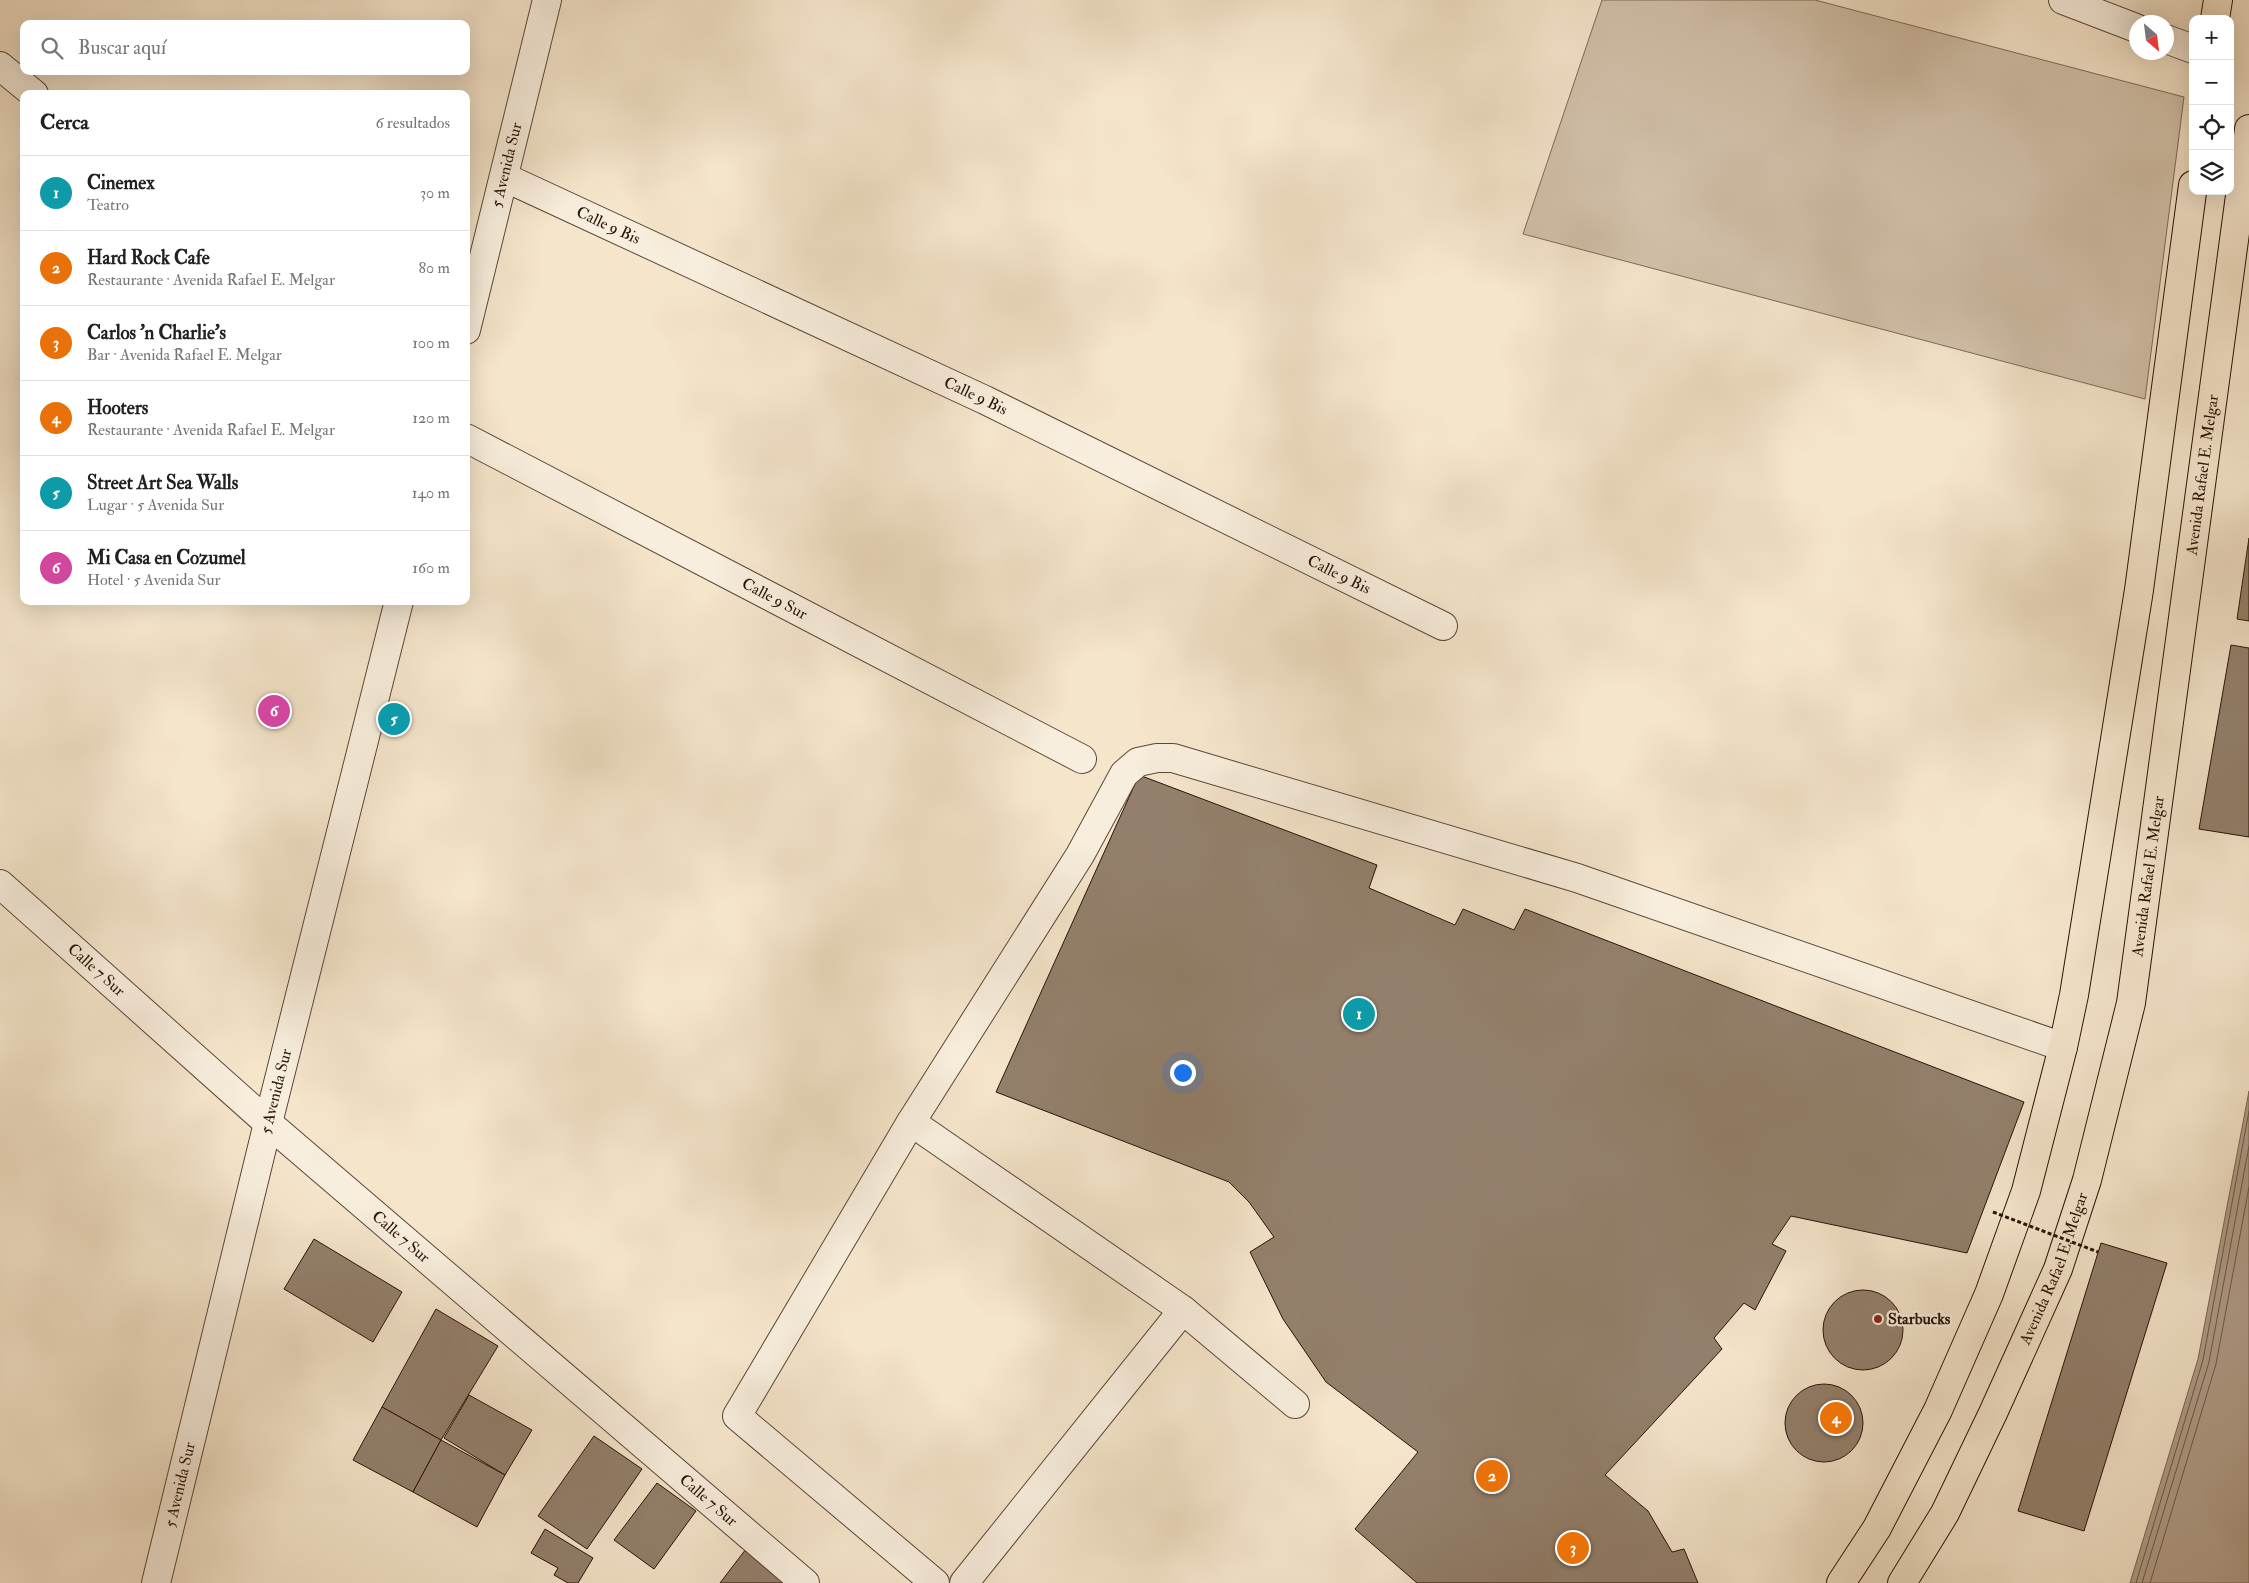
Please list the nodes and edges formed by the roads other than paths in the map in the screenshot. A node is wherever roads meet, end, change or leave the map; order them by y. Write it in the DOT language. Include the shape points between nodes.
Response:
graph roads {
  1 [pos="547,0"];
  2 [pos="2062,0"];
  3 [pos="2218,0"];
  4 [pos="2216,15"];
  5 [pos="2129,25"];
  6 [pos="2174,42"];
  7 [pos="2189,48"];
  8 [pos="0,66"];
  9 [pos="29,90"];
  10 [pos="2249,129"];
  11 [pos="504,177"];
  12 [pos="2192,195"];
  13 [pos="470,314"];
  14 [pos="470,440"];
  15 [pos="398,605"];
  16 [pos="1444,626"];
  17 [pos="1082,759"];
  18 [pos="0,884"];
  19 [pos="2064,1047"];
  20 [pos="268,1122"];
  21 [pos="910,1122"];
  22 [pos="1183,1310"];
  23 [pos="1295,1404"];
  24 [pos="156,1583"];
  25 [pos="805,1583"];
  26 [pos="935,1583"];
  27 [pos="964,1583"];
  28 [pos="1841,1583"];
  29 [pos="1902,1583"];
  1 -- 11 [label="street, 5 Avenida Sur"];
  2 -- 5 [label="street"];
  3 -- 4 [label="main road"];
  6 -- 7 [label="street"];
  8 -- 9 [label="street"];
  10 -- 29 [label="main road, Avenida Rafael E. Melgar" via="2131,1003 2087,1180 2058,1269 1945,1512"];
  11 -- 13 [label="street, 5 Avenida Sur"];
  11 -- 16 [label="street, Calle 9 Bis" via="985,400"];
  12 -- 19 [label="main road" via="2139,590"];
  14 -- 17 [label="street, Calle 9 Sur"];
  15 -- 20 [label="street, 5 Avenida Sur"];
  18 -- 20 [label="street, Calle 7 Sur"];
  19 -- 21 [label="street" via="1577,878 1172,758 1157,758 1138,762 1124,774 1080,855"];
  19 -- 28 [label="main road" via="2026,1191 1989,1294 1938,1410 1877,1528"];
  20 -- 24 [label="street, 5 Avenida Sur"];
  20 -- 25 [label="street, Calle 7 Sur"];
  21 -- 22 [label="street"];
  21 -- 26 [label="street" via="737,1416"];
  22 -- 23 [label="street"];
  22 -- 27 [label="street"];
}
